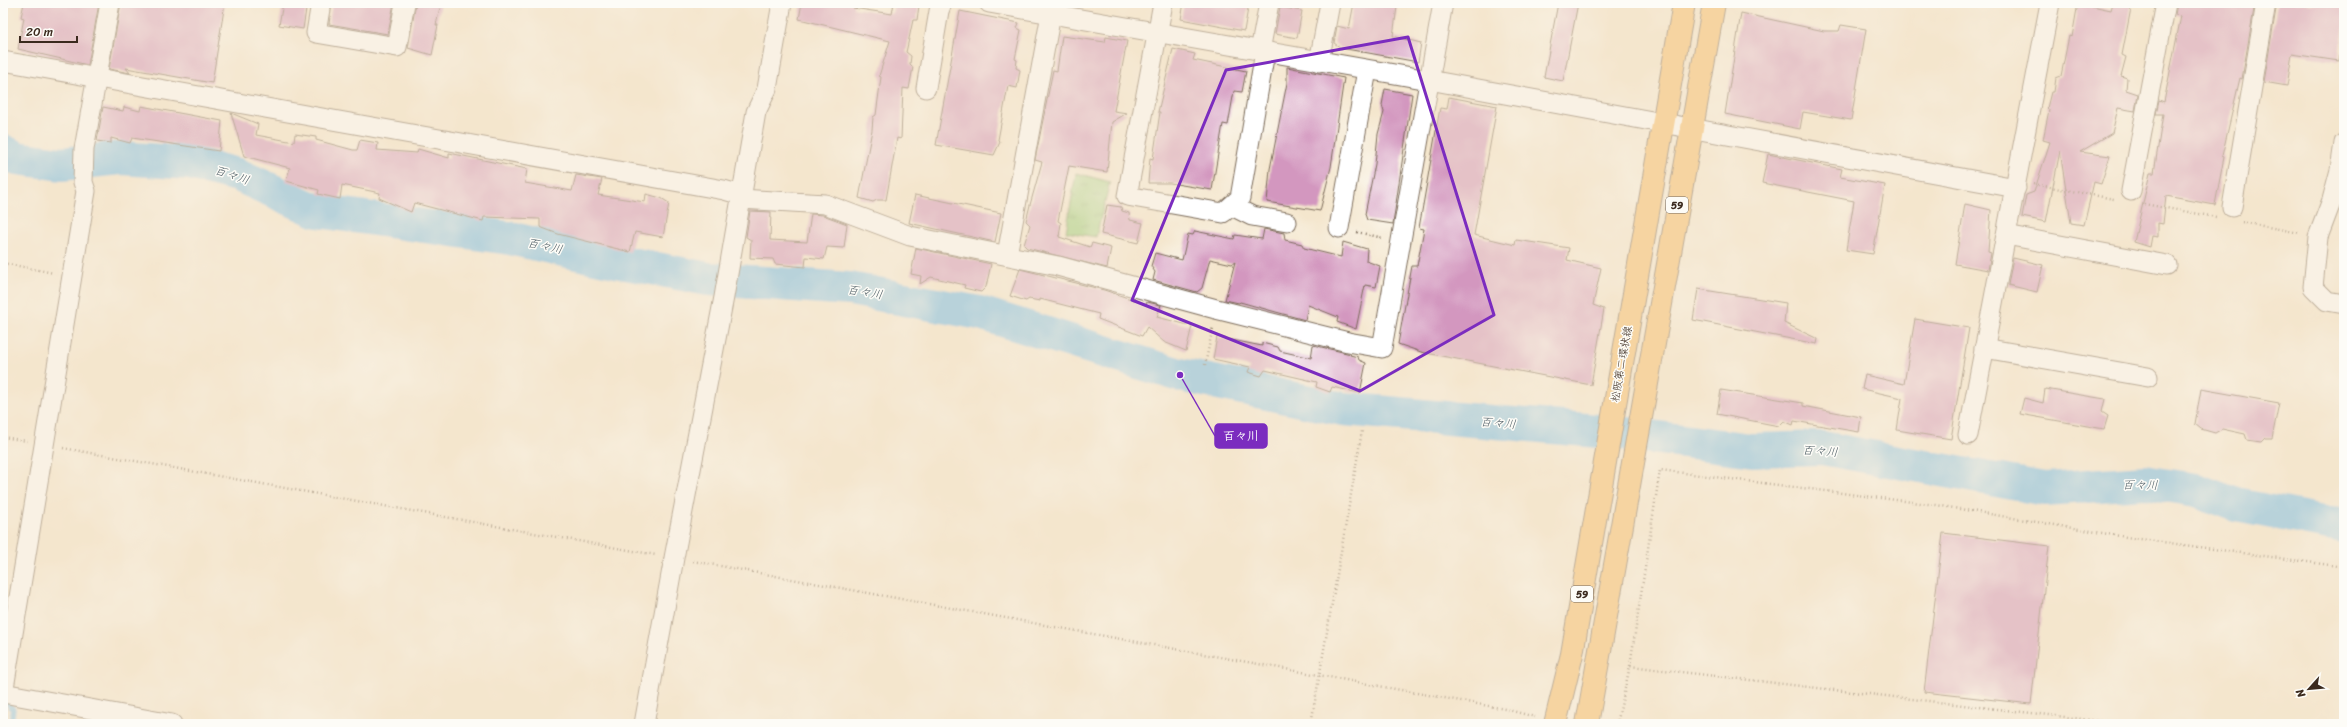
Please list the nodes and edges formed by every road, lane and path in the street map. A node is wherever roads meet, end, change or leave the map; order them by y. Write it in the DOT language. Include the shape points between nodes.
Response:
graph roads {
  1 [pos="110,3"];
  2 [pos="321,3"];
  3 [pos="405,3"];
  4 [pos="782,3"];
  5 [pos="942,3"];
  6 [pos="989,3"];
  7 [pos="1163,3"];
  8 [pos="1269,3"];
  9 [pos="1330,3"];
  10 [pos="1443,3"];
  11 [pos="1684,3"];
  12 [pos="1714,3"];
  13 [pos="2050,3"];
  14 [pos="2166,3"];
  15 [pos="2266,3"];
  16 [pos="1055,11"];
  17 [pos="1158,34"];
  18 [pos="1263,52"];
  19 [pos="3,61"];
  20 [pos="1319,62"];
  21 [pos="1367,70"];
  22 [pos="97,78"];
  23 [pos="1429,80"];
  24 [pos="926,88"];
  25 [pos="1663,123"];
  26 [pos="1691,128"];
  27 [pos="2344,143"];
  28 [pos="2017,185"];
  29 [pos="741,197"];
  30 [pos="2131,198"];
  31 [pos="1232,206"];
  32 [pos="2230,215"];
  33 [pos="1287,222"];
  34 [pos="1339,228"];
  35 [pos="2006,235"];
  36 [pos="2318,236"];
  37 [pos="1402,242"];
  38 [pos="1007,255"];
  39 [pos="3,263"];
  40 [pos="2167,265"];
  41 [pos="72,276"];
  42 [pos="2344,304"];
  43 [pos="1216,309"];
  44 [pos="1984,348"];
  45 [pos="1204,366"];
  46 [pos="2148,377"];
  47 [pos="1362,431"];
  48 [pos="1968,435"];
  49 [pos="3,437"];
  50 [pos="44,444"];
  51 [pos="674,558"];
  52 [pos="2344,567"];
  53 [pos="1630,666"];
  54 [pos="1320,675"];
  55 [pos="3,693"];
  56 [pos="1555,723"];
  57 [pos="172,724"];
  58 [pos="644,724"];
  59 [pos="1311,724"];
  60 [pos="1587,724"];
  61 [pos="1617,724"];
  62 [pos="2125,724"];
  1 -- 22 [label="street"];
  2 -- 3 [label="street" via="316,34 397,47"];
  4 -- 29 [label="street" via="767,89 756,112"];
  5 -- 24 [label="street"];
  6 -- 16 [label="street"];
  7 -- 17 [label="street"];
  8 -- 18 [label="street"];
  9 -- 20 [label="street"];
  10 -- 23 [label="street"];
  11 -- 25 [label="main road, 松阪第二環状線 / 59"];
  12 -- 26 [label="main road, 59"];
  13 -- 28 [label="street"];
  14 -- 30 [label="street"];
  15 -- 32 [label="street"];
  16 -- 17 [label="street"];
  16 -- 38 [label="street"];
  17 -- 18 [label="street"];
  17 -- 31 [label="street" via="1127,196 1223,213"];
  18 -- 20 [label="street"];
  18 -- 31 [label="street" via="1240,198"];
  19 -- 22 [label="street"];
  20 -- 21 [label="street"];
  21 -- 23 [label="street"];
  21 -- 34 [label="street"];
  22 -- 29 [label="street" via="724,190"];
  22 -- 41 [label="street" via="84,149 83,182 86,191"];
  23 -- 25 [label="street"];
  23 -- 37 [label="street"];
  25 -- 26 [label="street"];
  25 -- 56 [label="main road, 松阪第二環状線 / 59" via="1572,654"];
  26 -- 28 [label="street"];
  26 -- 60 [label="main road, 59"];
  27 -- 36 [label="street" via="2332,200"];
  28 -- 30 [label="path"];
  28 -- 35 [label="street"];
  29 -- 38 [label="street" via="825,204 910,236"];
  29 -- 51 [label="street"];
  30 -- 32 [label="path"];
  31 -- 33 [label="street" via="1252,216"];
  32 -- 36 [label="path"];
  34 -- 37 [label="path"];
  35 -- 40 [label="street"];
  35 -- 44 [label="street"];
  36 -- 42 [label="street" via="2312,287 2326,300"];
  37 -- 43 [label="street" via="1382,348"];
  38 -- 43 [label="street" via="1058,266"];
  39 -- 41 [label="path"];
  41 -- 50 [label="street"];
  43 -- 45 [label="path"];
  44 -- 46 [label="street"];
  44 -- 48 [label="street"];
  47 -- 54 [label="path"];
  49 -- 50 [label="path"];
  50 -- 51 [label="path"];
  50 -- 55 [label="street"];
  51 -- 54 [label="path"];
  51 -- 58 [label="street"];
  52 -- 53 [label="path" via="2126,537 1936,505 1660,470"];
  53 -- 61 [label="path"];
  53 -- 62 [label="path"];
  54 -- 56 [label="path" via="1505,709"];
  54 -- 59 [label="path"];
  55 -- 57 [label="street"];
}
